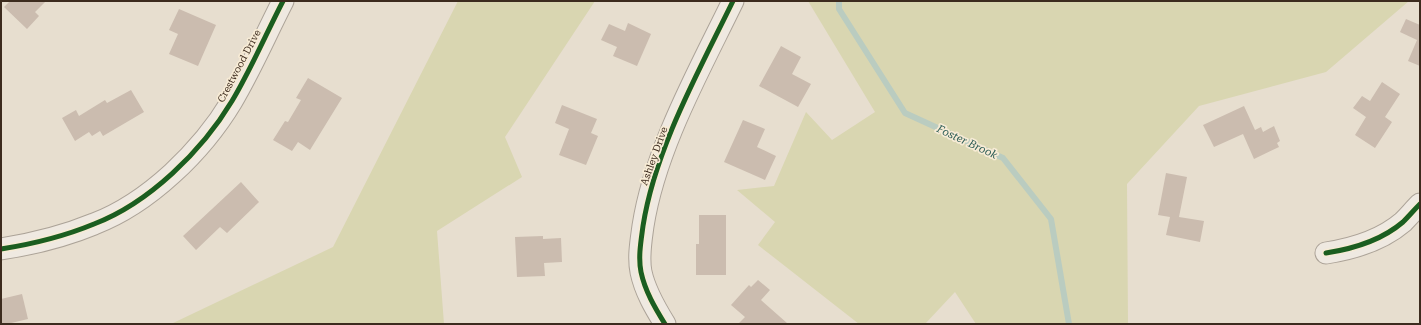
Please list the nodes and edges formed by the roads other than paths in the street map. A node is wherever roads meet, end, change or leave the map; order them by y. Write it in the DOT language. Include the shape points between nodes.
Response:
graph roads {
  1 [pos="283,1"];
  2 [pos="733,1"];
  3 [pos="1420,204"];
  4 [pos="1,249"];
  5 [pos="1326,252"];
  6 [pos="666,324"];
  1 -- 4 [label="street, Crestwood Drive" via="232,101 195,151 167,179 127,207 95,224 60,236"];
  2 -- 6 [label="street, Ashley Drive" via="659,163 644,220 640,246 641,271 648,294"];
  3 -- 5 [label="street" via="1402,223 1365,244"];
}
